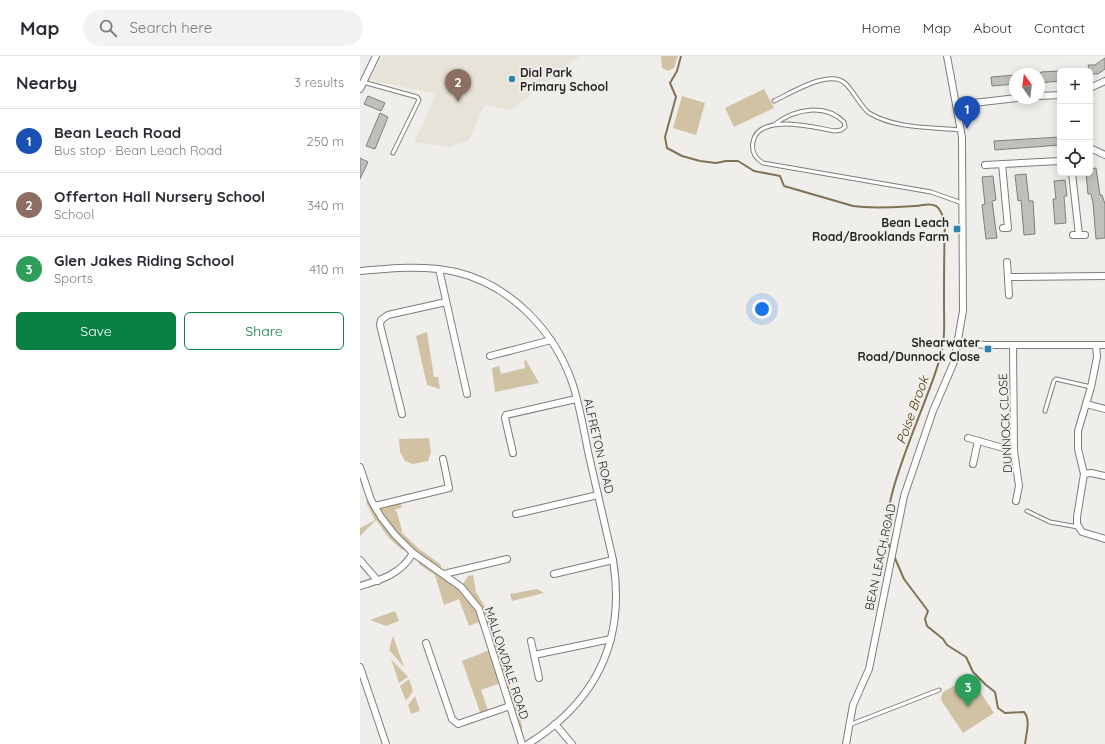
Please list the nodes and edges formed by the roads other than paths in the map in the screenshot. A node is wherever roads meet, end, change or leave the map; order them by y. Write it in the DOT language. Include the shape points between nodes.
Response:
graph roads {
  1 [pos="376,56"];
  2 [pos="947,56"];
  3 [pos="1105,81"];
  4 [pos="363,82"];
  5 [pos="1093,87"];
  6 [pos="360,89"];
  7 [pos="1057,95"];
  8 [pos="1045,96"];
  9 [pos="1009,99"];
  10 [pos="774,101"];
  11 [pos="956,105"];
  12 [pos="775,124"];
  13 [pos="961,130"];
  14 [pos="1093,149"];
  15 [pos="393,153"];
  16 [pos="1105,155"];
  17 [pos="1057,161"];
  18 [pos="1002,164"];
  19 [pos="985,165"];
  20 [pos="1072,176"];
  21 [pos="963,204"];
  22 [pos="1008,228"];
  23 [pos="1079,235"];
  24 [pos="1007,262"];
  25 [pos="439,269"];
  26 [pos="360,271"];
  27 [pos="1105,276"];
  28 [pos="1008,278"];
  29 [pos="1009,295"];
  30 [pos="446,302"];
  31 [pos="551,340"];
  32 [pos="957,342"];
  33 [pos="1013,345"];
  34 [pos="1096,345"];
  35 [pos="1105,345"];
  36 [pos="490,356"];
  37 [pos="1091,387"];
  38 [pos="467,394"];
  39 [pos="576,399"];
  40 [pos="1086,404"];
  41 [pos="1105,409"];
  42 [pos="1045,411"];
  43 [pos="402,414"];
  44 [pos="968,438"];
  45 [pos="978,441"];
  46 [pos="1014,451"];
  47 [pos="513,453"];
  48 [pos="443,459"];
  49 [pos="973,464"];
  50 [pos="360,467"];
  51 [pos="1084,474"];
  52 [pos="1105,476"];
  53 [pos="363,490"];
  54 [pos="598,495"];
  55 [pos="1016,501"];
  56 [pos="375,506"];
  57 [pos="1027,512"];
  58 [pos="516,514"];
  59 [pos="1078,527"];
  60 [pos="1105,539"];
  61 [pos="413,553"];
  62 [pos="507,558"];
  63 [pos="360,560"];
  64 [pos="613,560"];
  65 [pos="444,574"];
  66 [pos="554,574"];
  67 [pos="378,581"];
  68 [pos="360,586"];
  69 [pos="611,639"];
  70 [pos="531,641"];
  71 [pos="426,643"];
  72 [pos="534,655"];
  73 [pos="360,667"];
  74 [pos="539,678"];
  75 [pos="939,690"];
  76 [pos="510,706"];
  77 [pos="555,724"];
  78 [pos="849,725"];
  79 [pos="386,744"];
  80 [pos="522,744"];
  81 [pos="528,744"];
  82 [pos="572,744"];
  83 [pos="846,744"];
  1 -- 4 [label="street"];
  2 -- 11 [label="street, BEAN LEACH ROAD"];
  3 -- 5 [label="street"];
  4 -- 6 [label="street"];
  4 -- 15 [label="lane" via="417,97 418,100"];
  7 -- 8 [label="street"];
  9 -- 11 [label="street"];
  10 -- 13 [label="lane" via="822,79 835,78 845,83 868,112 900,125"];
  11 -- 13 [label="street, BEAN LEACH ROAD"];
  12 -- 12 [label="lane" via="835,131 844,127 844,122 839,116 824,110 796,113"];
  12 -- 21 [label="lane" via="763,129 753,141 752,151 756,159 763,163 931,192"];
  13 -- 21 [label="street, BEAN LEACH ROAD"];
  14 -- 16 [label="street"];
  17 -- 18 [label="street"];
  18 -- 19 [label="street"];
  18 -- 22 [label="street"];
  20 -- 23 [label="street"];
  21 -- 32 [label="street, BEAN LEACH ROAD" via="964,296"];
  24 -- 28 [label="street"];
  25 -- 26 [label="street, ALFRETON ROAD" via="399,267"];
  25 -- 30 [label="street"];
  25 -- 31 [label="street, ALFRETON ROAD" via="457,272 495,287 520,305"];
  27 -- 28 [label="street"];
  28 -- 29 [label="street"];
  30 -- 38 [label="street"];
  30 -- 43 [label="street" via="388,315 381,320 380,325"];
  31 -- 36 [label="street"];
  31 -- 39 [label="street, ALFRETON ROAD" via="567,369"];
  32 -- 33 [label="street"];
  32 -- 78 [label="street, BEAN LEACH ROAD" via="948,377 911,471 890,560 869,669 853,705"];
  33 -- 34 [label="street"];
  33 -- 46 [label="street, DUNNOCK CLOSE"];
  34 -- 35 [label="street"];
  34 -- 37 [label="street" via="1097,357"];
  37 -- 40 [label="street"];
  37 -- 42 [label="lane" via="1056,379"];
  39 -- 47 [label="street" via="506,415"];
  39 -- 54 [label="street, ALFRETON ROAD"];
  40 -- 41 [label="street"];
  40 -- 51 [label="street" via="1078,431 1078,449"];
  44 -- 45 [label="street"];
  45 -- 46 [label="street"];
  45 -- 49 [label="street"];
  46 -- 55 [label="street, DUNNOCK CLOSE" via="1019,486"];
  48 -- 56 [label="street" via="450,488"];
  50 -- 53 [label="street, MALLOWDALE ROAD"];
  51 -- 52 [label="street"];
  51 -- 59 [label="street" via="1077,517"];
  53 -- 56 [label="street, MALLOWDALE ROAD"];
  54 -- 58 [label="street"];
  54 -- 64 [label="street, ALFRETON ROAD"];
  56 -- 61 [label="street, MALLOWDALE ROAD" via="395,535"];
  57 -- 59 [label="lane" via="1050,522"];
  59 -- 60 [label="street" via="1086,534"];
  61 -- 65 [label="street, MALLOWDALE ROAD"];
  61 -- 67 [label="street" via="399,570"];
  62 -- 65 [label="street"];
  63 -- 67 [label="street"];
  64 -- 66 [label="street"];
  64 -- 69 [label="street, ALFRETON ROAD" via="617,586 616,615"];
  65 -- 76 [label="street, MALLOWDALE ROAD" via="460,587 479,609"];
  67 -- 68 [label="street"];
  69 -- 72 [label="street"];
  69 -- 77 [label="street, ALFRETON ROAD" via="596,676 572,710"];
  70 -- 72 [label="street"];
  71 -- 76 [label="street" via="452,719 458,724"];
  72 -- 74 [label="street"];
  73 -- 79 [label="street"];
  75 -- 78 [label="lane"];
  76 -- 80 [label="street, MALLOWDALE ROAD"];
  77 -- 81 [label="street, ALFRETON ROAD"];
  77 -- 82 [label="street"];
  78 -- 83 [label="street, BEAN LEACH ROAD"];
}
